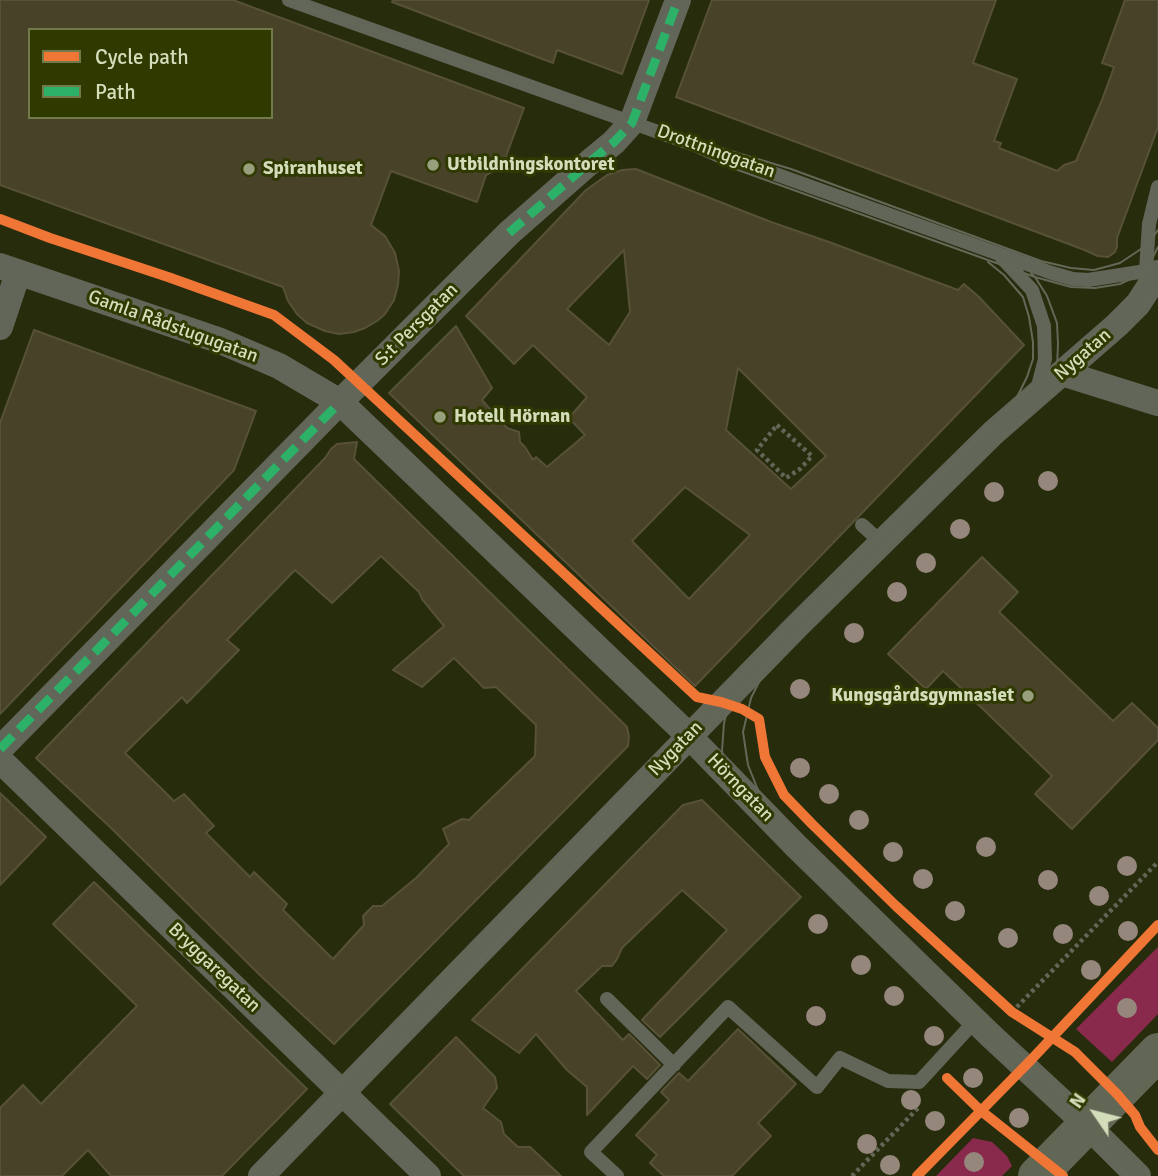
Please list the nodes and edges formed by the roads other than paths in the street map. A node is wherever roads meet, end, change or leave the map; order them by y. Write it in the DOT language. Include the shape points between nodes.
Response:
graph roads {
  1 [pos="289,0"];
  2 [pos="678,0"];
  3 [pos="632,122"];
  4 [pos="1158,187"];
  5 [pos="995,252"];
  6 [pos="9,270"];
  7 [pos="1155,275"];
  8 [pos="0,327"];
  9 [pos="1062,373"];
  10 [pos="1034,397"];
  11 [pos="340,402"];
  12 [pos="1158,403"];
  13 [pos="689,736"];
  14 [pos="0,749"];
  15 [pos="0,760"];
  16 [pos="607,999"];
  17 [pos="975,1021"];
  18 [pos="1158,1052"];
  19 [pos="674,1065"];
  20 [pos="342,1093"];
  21 [pos="1087,1125"];
  22 [pos="261,1176"];
  23 [pos="428,1176"];
  24 [pos="617,1176"];
  25 [pos="1037,1176"];
  26 [pos="1138,1176"];
  1 -- 3 [label="lane, Drottninggatan"];
  2 -- 3 [label="street, S:t Persgatan"];
  3 -- 5 [label="lane, Drottninggatan"];
  3 -- 11 [label="street, S:t Persgatan" via="509,233"];
  4 -- 7 [label="lane" via="1149,224"];
  5 -- 7 [label="lane, Drottninggatan" via="1073,279"];
  5 -- 10 [label="lane" via="1032,290 1044,326 1045,359"];
  6 -- 8 [label="street"];
  6 -- 11 [label="street, Gamla Rådstugugatan" via="218,340 279,366"];
  7 -- 9 [label="street, Nygatan" via="1138,304"];
  9 -- 10 [label="street, Nygatan"];
  9 -- 12 [label="street"];
  10 -- 13 [label="street, Nygatan" via="872,533"];
  11 -- 13 [label="street, Hörngatan"];
  11 -- 14 [label="street, S:t Persgatan"];
  13 -- 17 [label="street, Hörngatan"];
  13 -- 20 [label="street, Nygatan"];
  15 -- 20 [label="street, Bryggaregatan"];
  16 -- 19 [label="lane"];
  17 -- 19 [label="lane" via="919,1082 888,1081 840,1058 817,1087 728,1007"];
  17 -- 21 [label="street, Hörngatan"];
  18 -- 21 [label="main road"];
  19 -- 24 [label="lane" via="591,1152"];
  20 -- 22 [label="street, Nygatan"];
  20 -- 23 [label="street, Bryggaregatan"];
  21 -- 25 [label="main road"];
  21 -- 26 [label="street, Hörngatan"];
}
